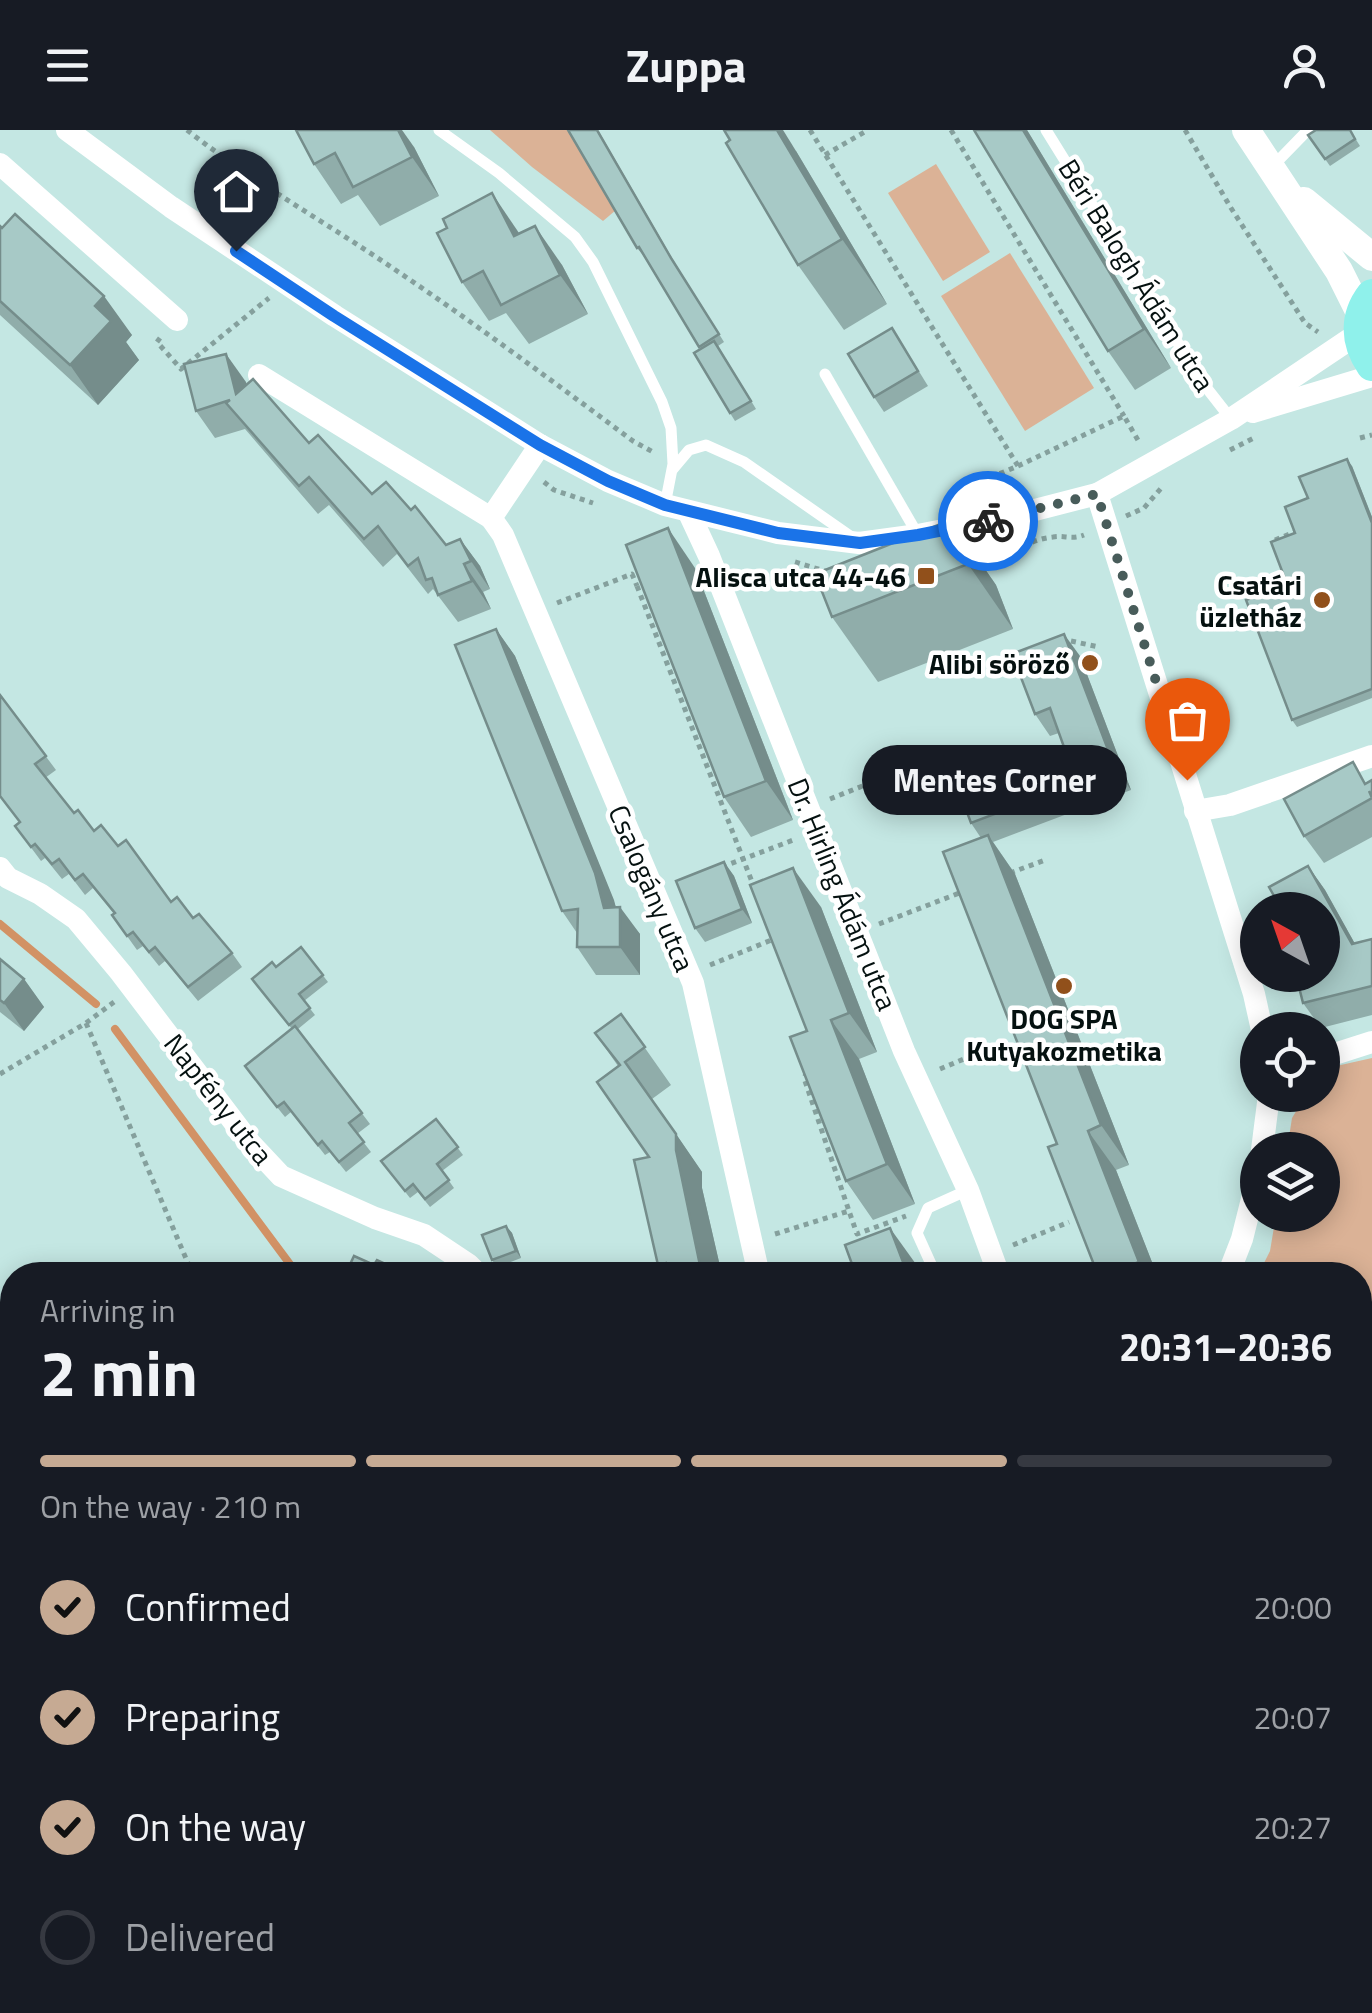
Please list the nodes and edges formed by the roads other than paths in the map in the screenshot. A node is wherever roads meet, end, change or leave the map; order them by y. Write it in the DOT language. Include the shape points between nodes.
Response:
graph roads {
  1 [pos="67,130"];
  2 [pos="439,130"];
  3 [pos="1046,130"];
  4 [pos="1246,130"];
  5 [pos="1308,130"];
  6 [pos="0,164"];
  7 [pos="1271,168"];
  8 [pos="1372,257"];
  9 [pos="177,320"];
  10 [pos="1357,323"];
  11 [pos="1372,365"];
  12 [pos="825,374"];
  13 [pos="260,375"];
  14 [pos="1372,376"];
  15 [pos="1230,419"];
  16 [pos="540,445"];
  17 [pos="672,468"];
  18 [pos="1097,494"];
  19 [pos="665,505"];
  20 [pos="689,512"];
  21 [pos="491,518"];
  22 [pos="918,535"];
  23 [pos="860,543"];
  24 [pos="1372,756"];
  25 [pos="1195,811"];
  26 [pos="0,868"];
  27 [pos="1258,1012"];
  28 [pos="1372,1042"];
  29 [pos="1340,1052"];
  30 [pos="968,1190"];
  31 [pos="1244,1232"];
  32 [pos="464,1262"];
  33 [pos="756,1262"];
  34 [pos="931,1262"];
  35 [pos="994,1262"];
  36 [pos="1233,1262"];
  1 -- 16 [label="street" via="334,316"];
  2 -- 17 [label="lane" via="575,236 593,262 662,402 671,428"];
  3 -- 15 [label="lane, Béri Balogh Ádám utca"];
  4 -- 7 [label="street"];
  5 -- 7 [label="lane"];
  6 -- 9 [label="street"];
  7 -- 8 [label="street"];
  7 -- 10 [label="street" via="1339,271"];
  10 -- 11 [label="main road"];
  10 -- 15 [label="street"];
  12 -- 22 [label="lane"];
  13 -- 21 [label="street"];
  14 -- 15 [label="street"];
  15 -- 18 [label="street"];
  16 -- 19 [label="street"];
  16 -- 21 [label="street"];
  17 -- 19 [label="lane"];
  17 -- 23 [label="lane" via="689,450 706,445 744,462"];
  18 -- 22 [label="street"];
  18 -- 25 [label="street"];
  19 -- 20 [label="street"];
  20 -- 23 [label="street"];
  20 -- 30 [label="street, Dr. Hirling Ádám utca"];
  21 -- 33 [label="street, Csalogány utca" via="693,983"];
  22 -- 23 [label="street"];
  24 -- 25 [label="street"];
  25 -- 27 [label="street"];
  26 -- 32 [label="street, Napfény utca" via="76,918 281,1176 424,1235"];
  28 -- 29 [label="street"];
  30 -- 34 [label="lane" via="928,1208 918,1232"];
  30 -- 35 [label="street, Dr. Hirling Ádám utca"];
  31 -- 36 [label="street"];
}
